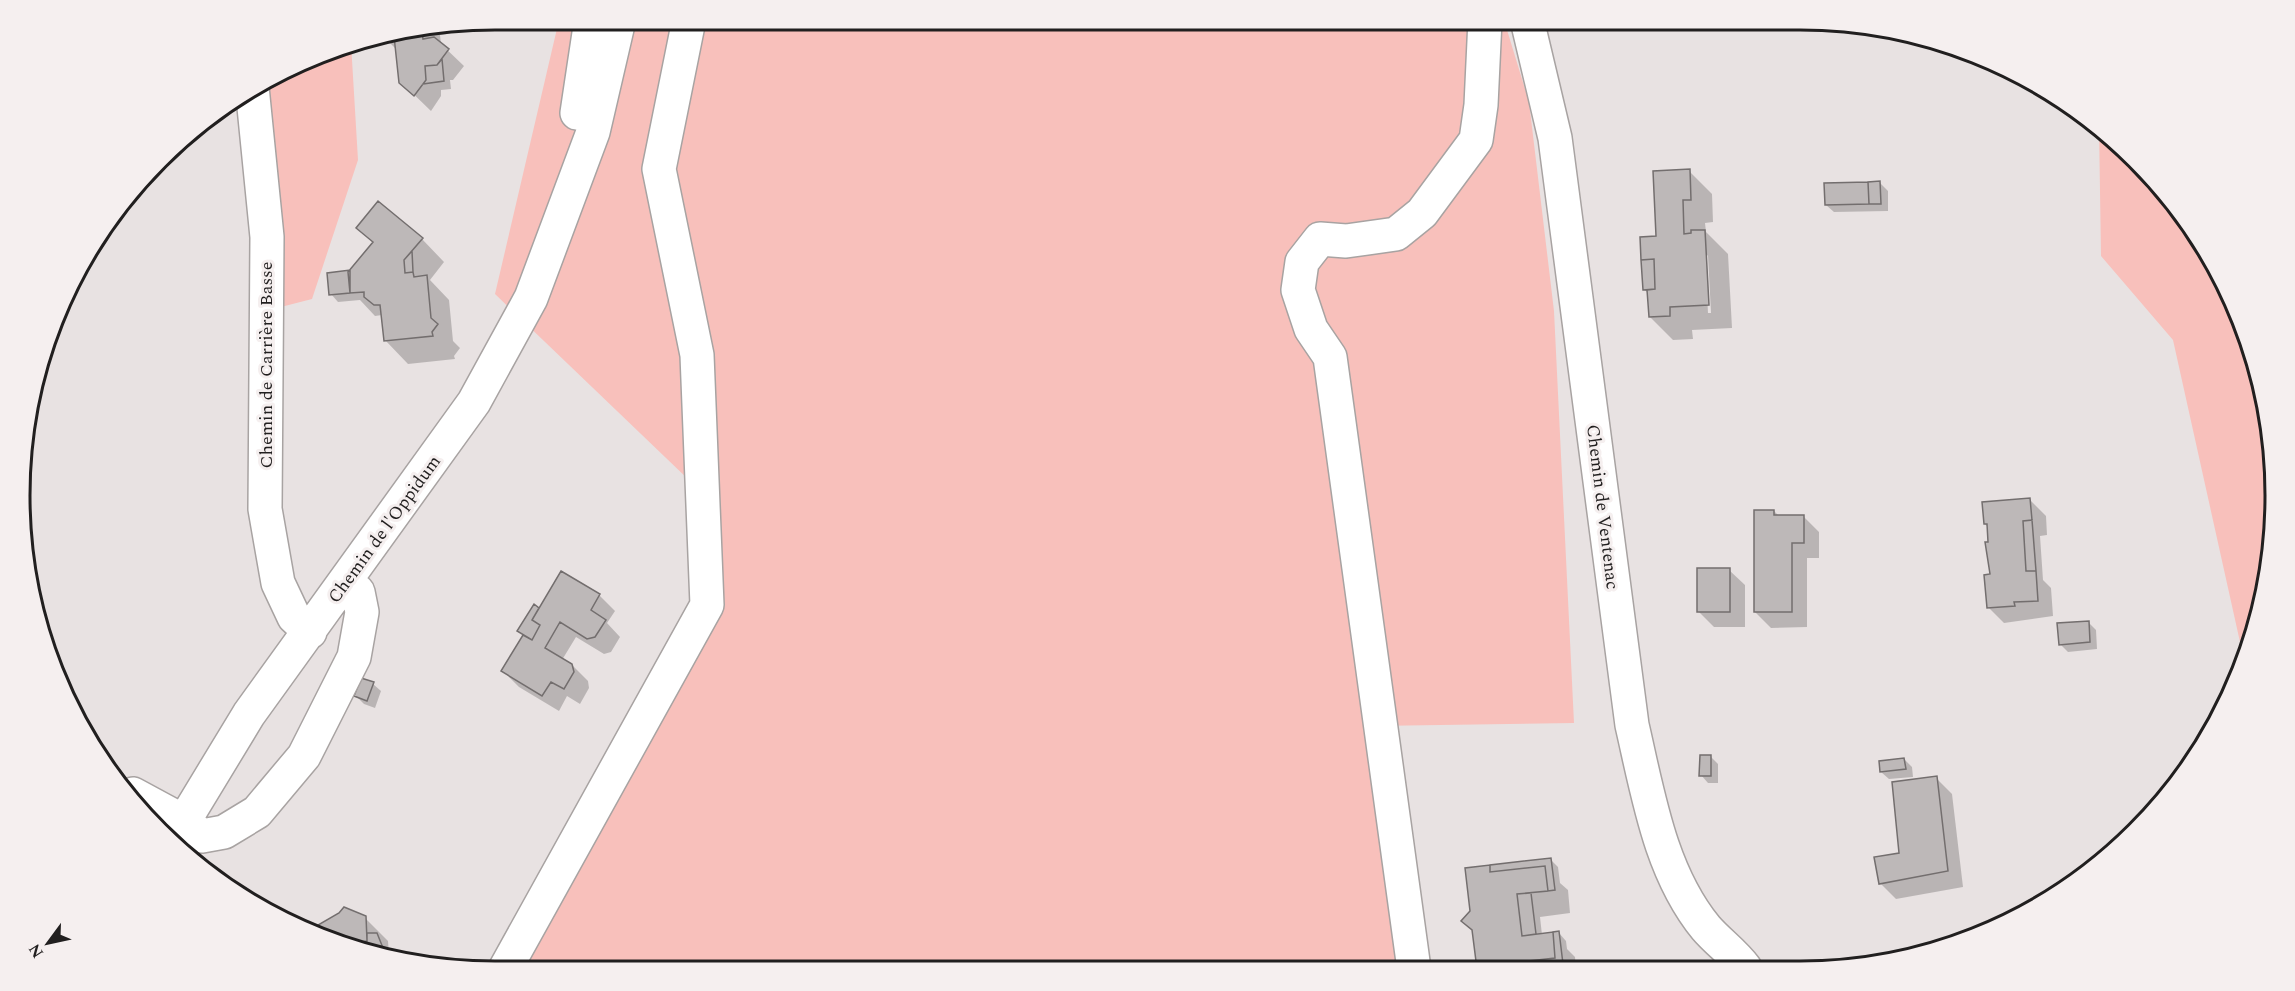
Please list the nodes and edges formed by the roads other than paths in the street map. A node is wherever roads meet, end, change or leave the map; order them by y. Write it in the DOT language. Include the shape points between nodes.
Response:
graph roads {
  1 [pos="590,30"];
  2 [pos="617,30"];
  3 [pos="687,30"];
  4 [pos="1485,30"];
  5 [pos="1529,30"];
  6 [pos="253,98"];
  7 [pos="566,201"];
  8 [pos="346,580"];
  9 [pos="310,632"];
  10 [pos="155,813"];
  11 [pos="177,831"];
  12 [pos="510,961"];
  13 [pos="1413,961"];
  14 [pos="1738,961"];
  1 -- 7 [label="street, Chemin de l'Oppidum"];
  2 -- 7 [label="street, Chemin de l'Oppidum" via="593,132"];
  3 -- 12 [label="street" via="659,169 698,355 707,605"];
  4 -- 13 [label="street" via="1476,140 1422,213 1396,234 1346,241 1320,239 1302,262 1298,290 1311,329 1330,357"];
  5 -- 14 [label="street, Chemin de Ventenac" via="1555,138 1632,725 1655,821 1678,883 1706,928"];
  6 -- 9 [label="street, Chemin de Carrière Basse" via="267,237 265,509 278,583 294,617"];
  7 -- 8 [label="street, Chemin de l'Oppidum" via="531,298 474,402"];
  8 -- 9 [label="street, Chemin de l'Oppidum"];
  8 -- 11 [label="street" via="358,592 362,612 354,657 304,756 257,812 224,832 201,836"];
  9 -- 11 [label="street, Chemin de l'Oppidum" via="249,714"];
  10 -- 11 [label="street"];
}
